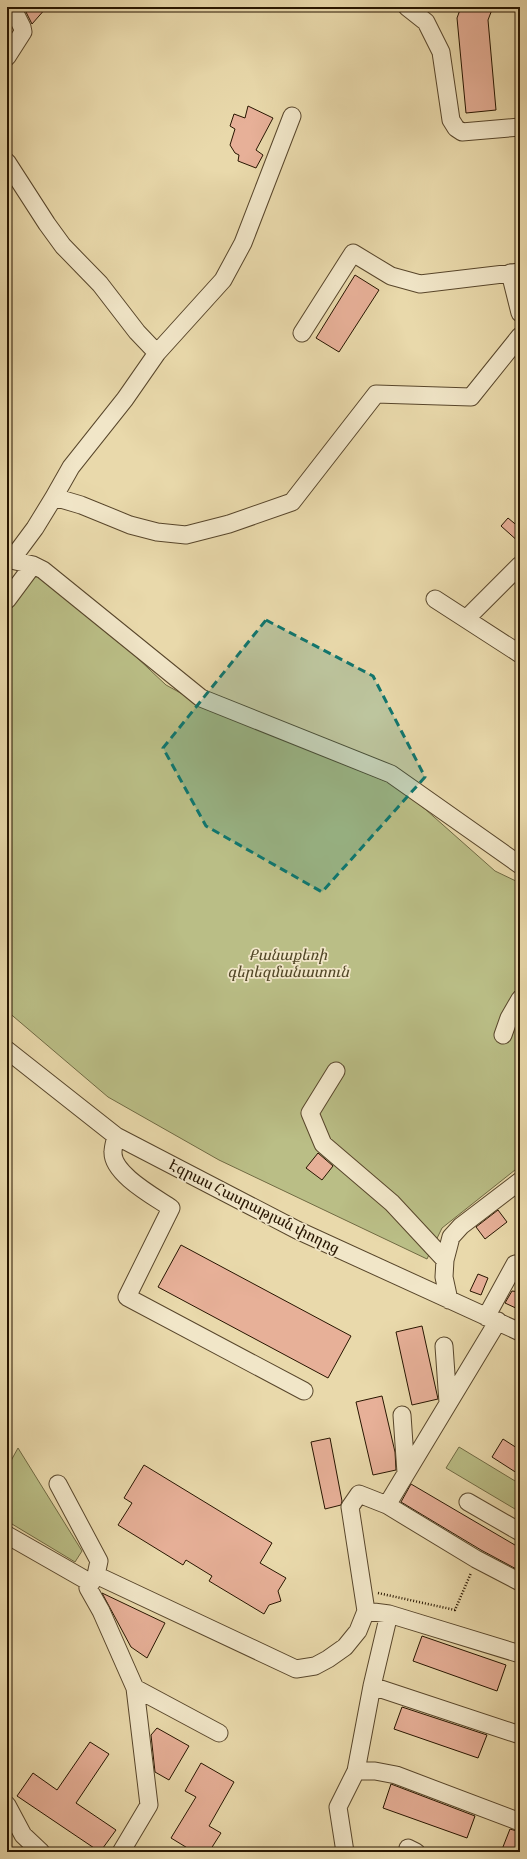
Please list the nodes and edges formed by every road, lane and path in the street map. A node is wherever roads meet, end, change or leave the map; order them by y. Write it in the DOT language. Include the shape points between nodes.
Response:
graph roads {
  1 [pos="12,7"];
  2 [pos="407,7"];
  3 [pos="7,58"];
  4 [pos="292,116"];
  5 [pos="520,127"];
  6 [pos="7,162"];
  7 [pos="515,273"];
  8 [pos="520,313"];
  9 [pos="302,333"];
  10 [pos="520,336"];
  11 [pos="157,353"];
  12 [pos="54,497"];
  13 [pos="10,559"];
  14 [pos="33,565"];
  15 [pos="520,565"];
  16 [pos="435,599"];
  17 [pos="7,600"];
  18 [pos="466,619"];
  19 [pos="520,654"];
  20 [pos="520,865"];
  21 [pos="520,999"];
  22 [pos="503,1035"];
  23 [pos="7,1050"];
  24 [pos="7,1059"];
  25 [pos="336,1071"];
  26 [pos="115,1138"];
  27 [pos="520,1181"];
  28 [pos="446,1260"];
  29 [pos="520,1263"];
  30 [pos="449,1300"];
  31 [pos="493,1321"];
  32 [pos="520,1332"];
  33 [pos="520,1337"];
  34 [pos="444,1346"];
  35 [pos="304,1391"];
  36 [pos="448,1403"];
  37 [pos="402,1415"];
  38 [pos="406,1473"];
  39 [pos="58,1484"];
  40 [pos="468,1502"];
  41 [pos="387,1505"];
  42 [pos="520,1532"];
  43 [pos="7,1534"];
  44 [pos="476,1559"];
  45 [pos="94,1579"];
  46 [pos="520,1582"];
  47 [pos="363,1589"];
  48 [pos="366,1611"];
  49 [pos="389,1614"];
  50 [pos="520,1654"];
  51 [pos="372,1686"];
  52 [pos="135,1688"];
  53 [pos="219,1733"];
  54 [pos="520,1735"];
  55 [pos="356,1771"];
  56 [pos="7,1805"];
  57 [pos="520,1822"];
  58 [pos="41,1852"];
  59 [pos="121,1852"];
  60 [pos="345,1852"];
  1 -- 3 [label="street" via="23,32"];
  2 -- 5 [label="street" via="426,22 441,52 451,120 456,128 462,132"];
  4 -- 11 [label="street" via="244,243 222,280"];
  6 -- 11 [label="street" via="63,246 100,284 137,332"];
  7 -- 8 [label="street"];
  7 -- 9 [label="street" via="420,284 391,276 353,253"];
  10 -- 12 [label="street" via="471,397 376,394 292,502 229,524 186,535 157,532 130,525 80,504"];
  11 -- 12 [label="street" via="125,399 71,467"];
  12 -- 13 [label="street" via="35,528"];
  13 -- 14 [label="street"];
  14 -- 17 [label="street"];
  14 -- 20 [label="street" via="43,570 201,698 391,774"];
  15 -- 18 [label="street"];
  16 -- 18 [label="street"];
  18 -- 19 [label="street"];
  21 -- 22 [label="street"];
  23 -- 26 [label="street, Էզրաս Հասրաթյան փողոց"];
  24 -- 26 [label="street, Էզրաս Հասրաթյան փողոց"];
  25 -- 28 [label="street" via="310,1113 323,1144 392,1203"];
  26 -- 30 [label="street, Էզրաս Հասրաթյան փողոց" via="296,1230"];
  26 -- 31 [label="street, Էզրաս Հասրաթյան փողոց" via="278,1228"];
  26 -- 35 [label="street" via="112,1152 116,1166 128,1178 171,1208 127,1297"];
  27 -- 28 [label="street" via="461,1226 452,1237"];
  28 -- 30 [label="street" via="444,1277"];
  29 -- 31 [label="street" via="515,1264"];
  30 -- 31 [label="street, Էզրաս Հասրաթյան փողոց"];
  31 -- 32 [label="street, Էզրաս Հասրաթյան փողոց"];
  31 -- 33 [label="street, Էզրաս Հասրաթյան փողոց"];
  31 -- 36 [label="street"];
  34 -- 36 [label="street"];
  36 -- 38 [label="street"];
  37 -- 38 [label="street"];
  38 -- 41 [label="street"];
  39 -- 45 [label="street" via="99,1561"];
  40 -- 42 [label="street"];
  41 -- 44 [label="street"];
  41 -- 47 [label="street" via="359,1494 350,1507"];
  43 -- 45 [label="street"];
  44 -- 46 [label="street"];
  44 -- 47 [label="path" via="455,1610"];
  45 -- 48 [label="street" via="296,1669 315,1666 345,1647 358,1631"];
  45 -- 52 [label="street" via="88,1588"];
  47 -- 48 [label="street"];
  48 -- 49 [label="street"];
  49 -- 50 [label="street"];
  49 -- 51 [label="street"];
  51 -- 54 [label="street"];
  51 -- 55 [label="street"];
  52 -- 53 [label="street"];
  52 -- 59 [label="street" via="149,1805"];
  55 -- 57 [label="street" via="396,1775"];
  55 -- 60 [label="street" via="338,1807"];
  56 -- 58 [label="street" via="23,1835"];
}
